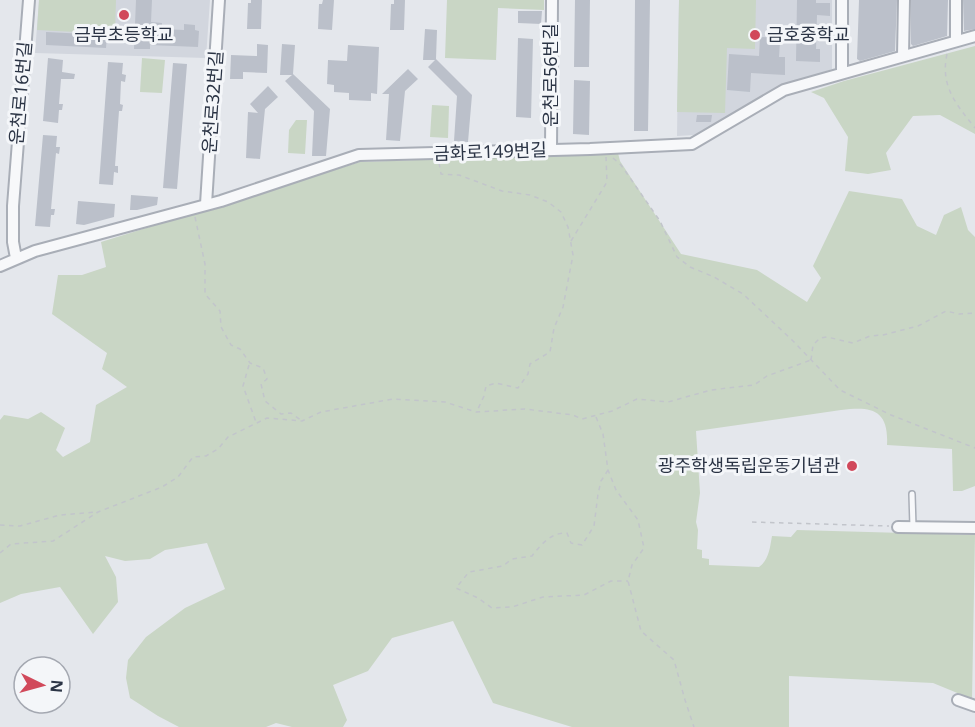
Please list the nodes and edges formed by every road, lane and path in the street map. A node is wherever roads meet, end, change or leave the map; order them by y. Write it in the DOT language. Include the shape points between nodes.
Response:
graph roads {
  1 [pos="28,0"];
  2 [pos="219,0"];
  3 [pos="552,0"];
  4 [pos="842,0"];
  5 [pos="904,0"];
  6 [pos="957,0"];
  7 [pos="975,36"];
  8 [pos="956,41"];
  9 [pos="903,56"];
  10 [pos="842,73"];
  11 [pos="975,128"];
  12 [pos="551,150"];
  13 [pos="438,153"];
  14 [pos="206,204"];
  15 [pos="193,208"];
  16 [pos="571,241"];
  17 [pos="16,258"];
  18 [pos="0,266"];
  19 [pos="975,313"];
  20 [pos="811,360"];
  21 [pos="250,363"];
  22 [pos="476,412"];
  23 [pos="596,416"];
  24 [pos="303,421"];
  25 [pos="257,423"];
  26 [pos="975,448"];
  27 [pos="608,470"];
  28 [pos="912,494"];
  29 [pos="98,512"];
  30 [pos="752,522"];
  31 [pos="0,525"];
  32 [pos="898,527"];
  33 [pos="913,527"];
  34 [pos="975,528"];
  35 [pos="0,553"];
  36 [pos="628,581"];
  37 [pos="958,700"];
  38 [pos="975,706"];
  39 [pos="694,727"];
  1 -- 17 [label="street, 운천로16번길" via="13,206"];
  2 -- 14 [label="street, 운천로32번길"];
  3 -- 12 [label="street, 운천로56번길"];
  4 -- 10 [label="street"];
  5 -- 9 [label="street"];
  6 -- 8 [label="street"];
  7 -- 8 [label="street, 금화로149번길"];
  8 -- 9 [label="street, 금화로149번길"];
  8 -- 11 [label="path" via="947,50 943,70 949,91"];
  9 -- 10 [label="street, 금화로149번길"];
  10 -- 12 [label="street, 금화로149번길" via="784,90 692,144"];
  12 -- 13 [label="street, 금화로149번길"];
  13 -- 14 [label="street, 금화로149번길" via="359,155"];
  13 -- 16 [label="path" via="441,174 459,175 548,202 561,212"];
  14 -- 15 [label="street, 금화로149번길"];
  15 -- 17 [label="street, 금화로149번길"];
  15 -- 21 [label="path" via="205,264 205,294 219,311 221,327 231,345 240,349"];
  16 -- 20 [label="path" via="607,183 606,157 613,158 660,222 677,257 743,294"];
  16 -- 22 [label="path" via="573,255 550,352 530,364 518,388 496,382 486,386"];
  17 -- 18 [label="street, 금화로149번길"];
  19 -- 20 [label="path" via="946,311 918,326 853,343 820,338 813,345"];
  20 -- 23 [label="path" via="767,376 754,386 711,390 668,402 637,399"];
  20 -- 26 [label="path" via="840,390"];
  21 -- 24 [label="path" via="263,368 267,380 261,384 265,401 281,414 291,413"];
  21 -- 25 [label="path" via="243,386"];
  22 -- 23 [label="path" via="525,409 582,419"];
  22 -- 24 [label="path" via="445,402 393,399 321,412"];
  23 -- 27 [label="path"];
  24 -- 25 [label="path" via="267,418"];
  25 -- 29 [label="path" via="228,437 206,456 193,457 177,477 162,487"];
  27 -- 36 [label="path" via="616,490 638,520 644,548 632,565"];
  27 -- 36 [label="path" via="601,481 594,526 582,545 571,543 567,533 558,532 540,544 532,556 469,572 456,588 492,608 512,607 543,597 584,595 611,581"];
  28 -- 33 [label="lane"];
  29 -- 31 [label="path" via="60,514 21,526"];
  29 -- 35 [label="path" via="53,541 11,544"];
  30 -- 32 [label="path"];
  32 -- 33 [label="street"];
  33 -- 34 [label="street"];
  36 -- 39 [label="path" via="641,631 674,660"];
  37 -- 38 [label="street"];
}
